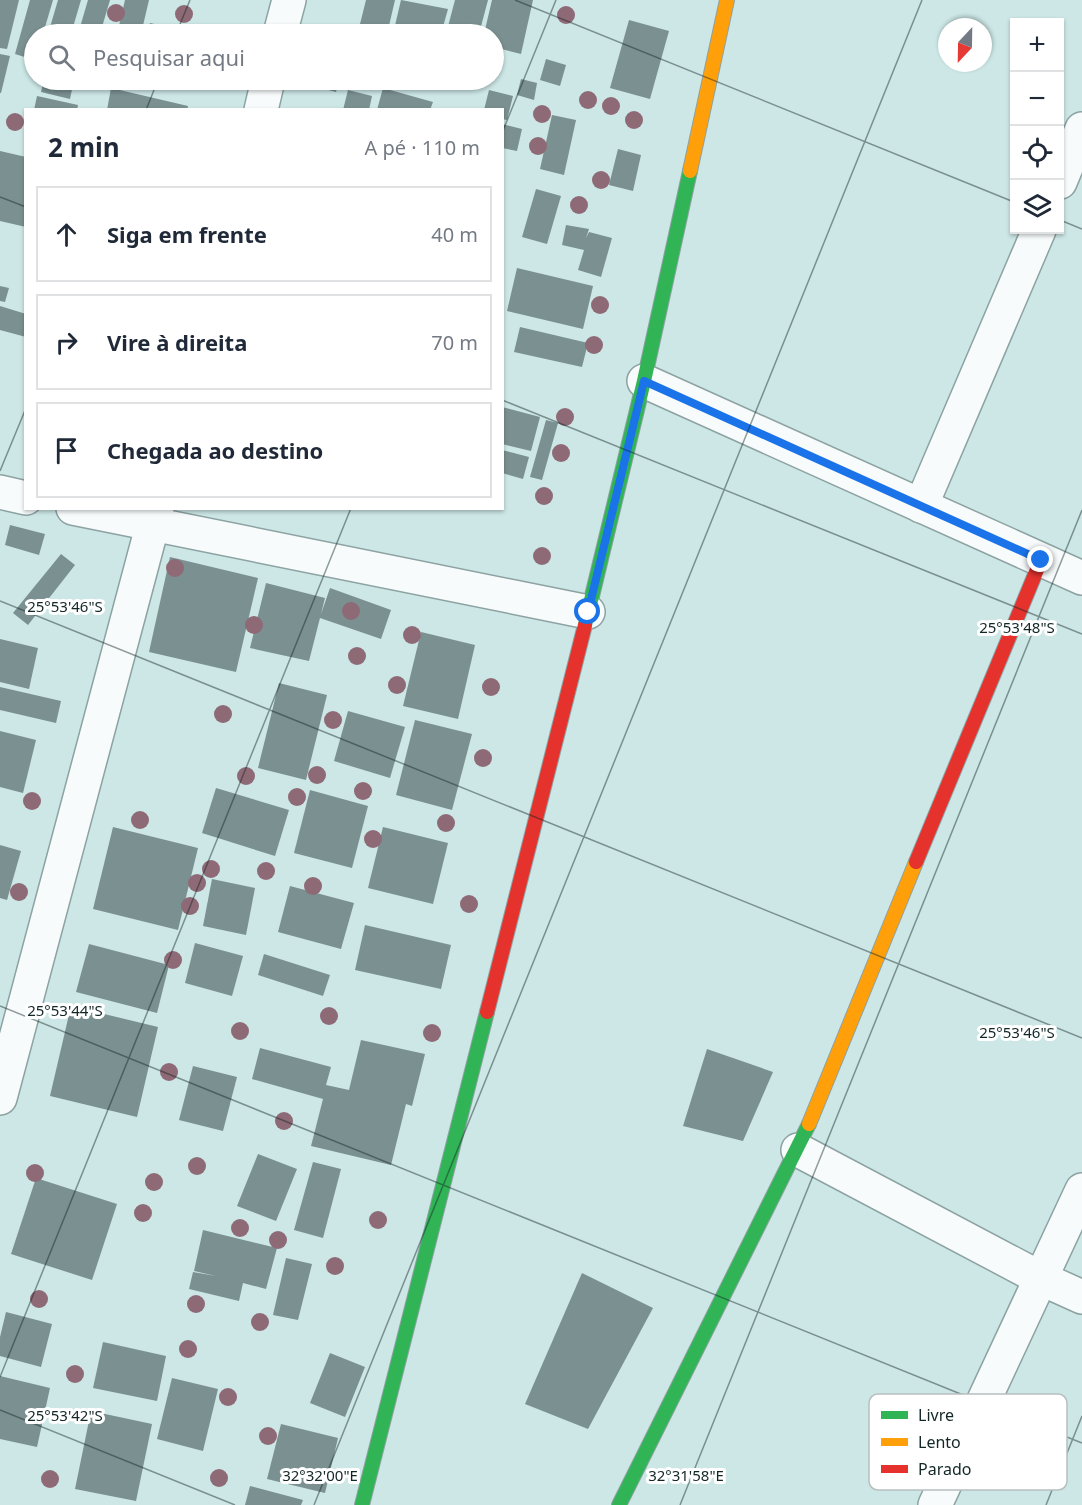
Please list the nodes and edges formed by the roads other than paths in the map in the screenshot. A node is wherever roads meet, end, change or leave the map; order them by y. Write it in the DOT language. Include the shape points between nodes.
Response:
graph roads {
  1 [pos="289,0"];
  2 [pos="727,0"];
  3 [pos="283,24"];
  4 [pos="266,90"];
  5 [pos="261,108"];
  6 [pos="1082,129"];
  7 [pos="1060,180"];
  8 [pos="1037,234"];
  9 [pos="644,381"];
  10 [pos="0,492"];
  11 [pos="24,498"];
  12 [pos="921,506"];
  13 [pos="89,510"];
  14 [pos="155,518"];
  15 [pos="1041,560"];
  16 [pos="1082,578"];
  17 [pos="588,612"];
  18 [pos="0,1098"];
  19 [pos="798,1149"];
  20 [pos="1082,1190"];
  21 [pos="1042,1279"];
  22 [pos="1082,1297"];
  23 [pos="988,1394"];
  24 [pos="942,1490"];
  25 [pos="362,1505"];
  26 [pos="619,1505"];
  27 [pos="935,1505"];
  1 -- 3 [label="street"];
  2 -- 9 [label="street"];
  4 -- 5 [label="street"];
  6 -- 7 [label="street"];
  8 -- 12 [label="street"];
  9 -- 12 [label="street"];
  9 -- 17 [label="street"];
  10 -- 11 [label="street"];
  12 -- 15 [label="street"];
  13 -- 14 [label="street"];
  14 -- 17 [label="street"];
  14 -- 18 [label="street"];
  15 -- 16 [label="street"];
  15 -- 19 [label="street"];
  17 -- 25 [label="street"];
  19 -- 21 [label="street"];
  19 -- 26 [label="street"];
  20 -- 21 [label="street"];
  21 -- 22 [label="street"];
  21 -- 23 [label="street"];
  24 -- 27 [label="street"];
}
